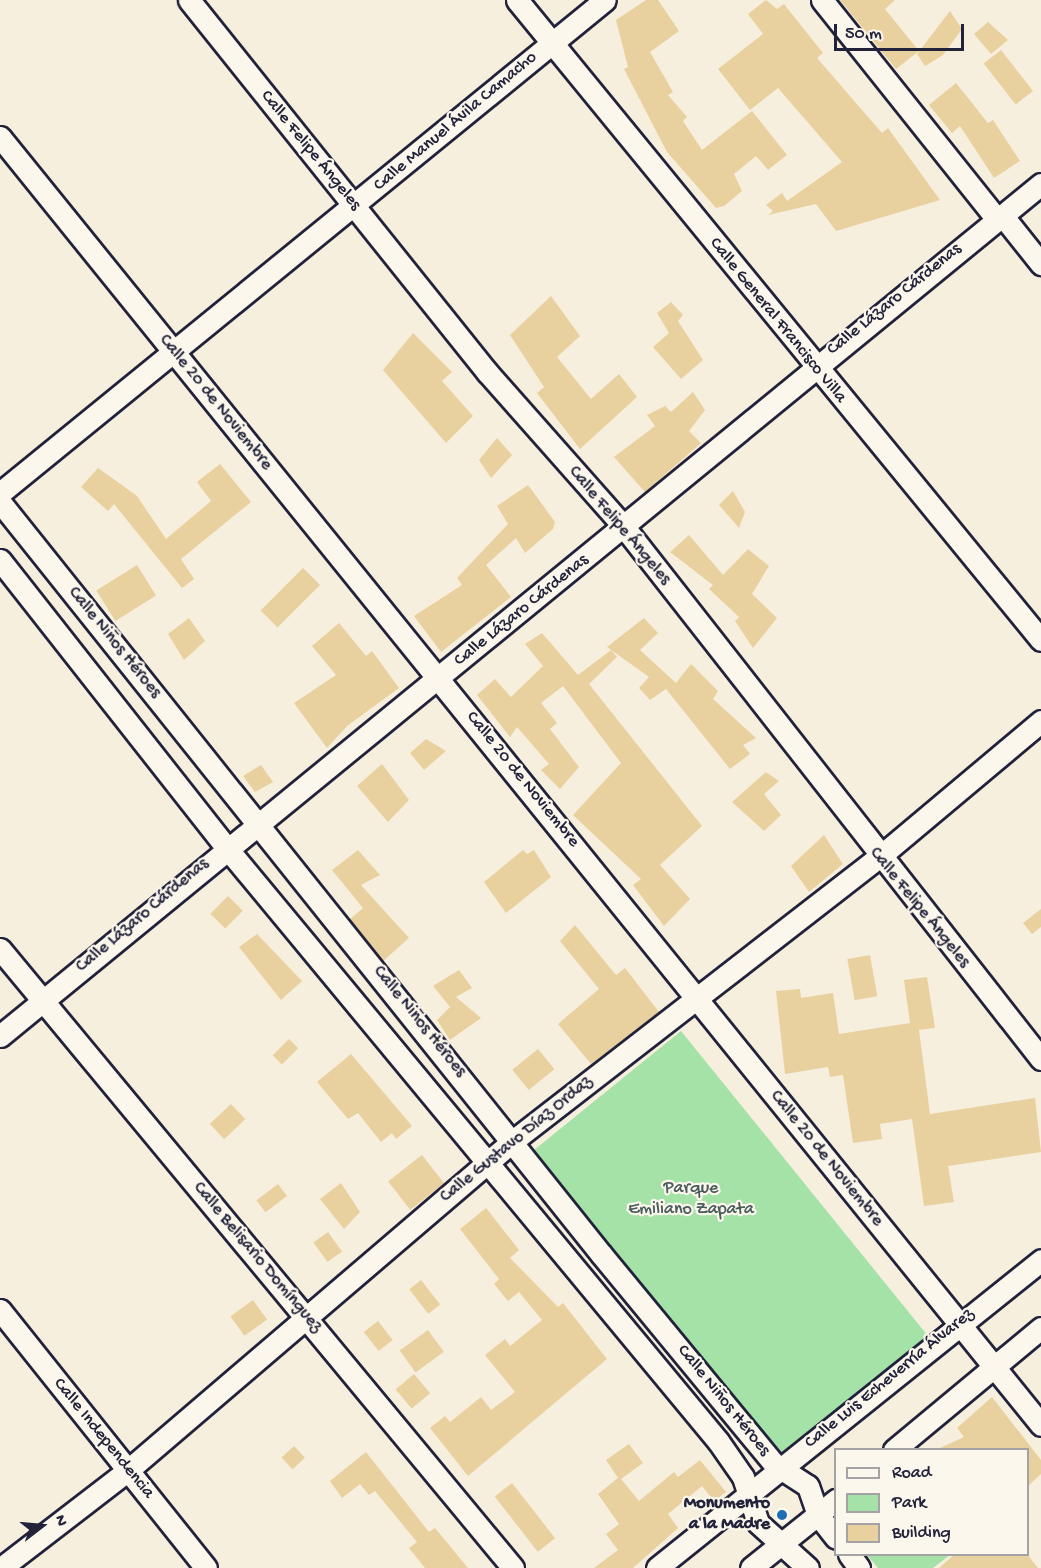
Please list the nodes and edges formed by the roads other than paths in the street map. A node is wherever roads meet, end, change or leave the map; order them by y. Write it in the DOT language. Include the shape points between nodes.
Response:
graph roads {
  1 [pos="189,0"];
  2 [pos="517,0"];
  3 [pos="605,0"];
  4 [pos="822,0"];
  5 [pos="551,43"];
  6 [pos="0,137"];
  7 [pos="1041,184"];
  8 [pos="354,207"];
  9 [pos="1002,215"];
  10 [pos="1041,264"];
  11 [pos="174,352"];
  12 [pos="813,366"];
  13 [pos="0,493"];
  14 [pos="0,502"];
  15 [pos="624,527"];
  16 [pos="0,560"];
  17 [pos="1041,640"];
  18 [pos="440,678"];
  19 [pos="1041,721"];
  20 [pos="258,823"];
  21 [pos="226,847"];
  22 [pos="878,858"];
  23 [pos="0,949"];
  24 [pos="698,999"];
  25 [pos="41,1000"];
  26 [pos="0,1036"];
  27 [pos="1041,1059"];
  28 [pos="514,1140"];
  29 [pos="487,1163"];
  30 [pos="1041,1260"];
  31 [pos="0,1310"];
  32 [pos="304,1315"];
  33 [pos="957,1324"];
  34 [pos="1041,1328"];
  35 [pos="993,1367"];
  36 [pos="1041,1425"];
  37 [pos="895,1448"];
  38 [pos="778,1467"];
  39 [pos="128,1471"];
  40 [pos="748,1490"];
  41 [pos="834,1502"];
  42 [pos="818,1515"];
  43 [pos="834,1535"];
  44 [pos="783,1545"];
  45 [pos="1,1568"];
  46 [pos="206,1568"];
  47 [pos="513,1568"];
  48 [pos="657,1568"];
  49 [pos="751,1568"];
  50 [pos="808,1568"];
  1 -- 8 [label="street, Calle Felipe Ángeles"];
  2 -- 5 [label="street, Calle General Francisco Villa"];
  3 -- 5 [label="street, Calle Manuel Ávila Camacho"];
  4 -- 9 [label="street" via="997,219"];
  5 -- 8 [label="street, Calle Manuel Ávila Camacho"];
  5 -- 12 [label="street, Calle General Francisco Villa"];
  6 -- 11 [label="street, Calle 20 de Noviembre"];
  7 -- 9 [label="street, Calle Lázaro Cárdenas"];
  8 -- 11 [label="street, Calle Manuel Ávila Camacho"];
  8 -- 15 [label="street, Calle Felipe Ángeles" via="487,372"];
  9 -- 10 [label="street"];
  9 -- 12 [label="street, Calle Lázaro Cárdenas"];
  11 -- 13 [label="street, Calle Manuel Ávila Camacho"];
  11 -- 18 [label="street, Calle 20 de Noviembre"];
  12 -- 15 [label="street, Calle Lázaro Cárdenas"];
  12 -- 17 [label="street, Calle General Francisco Villa"];
  14 -- 20 [label="street, Calle Niños Héroes"];
  15 -- 18 [label="street, Calle Lázaro Cárdenas"];
  15 -- 22 [label="street, Calle Felipe Ángeles"];
  16 -- 21 [label="street, Calle Niños Héroes"];
  18 -- 20 [label="street, Calle Lázaro Cárdenas"];
  18 -- 24 [label="street, Calle 20 de Noviembre"];
  19 -- 22 [label="street, Calle Gustavo Díaz Ordaz"];
  20 -- 21 [label="street, Calle Lázaro Cárdenas"];
  20 -- 28 [label="street, Calle Niños Héroes"];
  21 -- 25 [label="street, Calle Lázaro Cárdenas"];
  21 -- 29 [label="street, Calle Niños Héroes"];
  22 -- 24 [label="street, Calle Gustavo Díaz Ordaz"];
  22 -- 27 [label="street, Calle Felipe Ángeles"];
  23 -- 25 [label="street, Calle Belisario Domínguez"];
  24 -- 28 [label="street, Calle Gustavo Díaz Ordaz"];
  24 -- 33 [label="street, Calle 20 de Noviembre"];
  25 -- 26 [label="street, Calle Lázaro Cárdenas"];
  25 -- 32 [label="street, Calle Belisario Domínguez"];
  28 -- 29 [label="street, Calle Gustavo Díaz Ordaz"];
  28 -- 38 [label="street, Calle Niños Héroes" via="601,1254"];
  29 -- 32 [label="street, Calle Gustavo Díaz Ordaz"];
  29 -- 40 [label="street, Calle Niños Héroes" via="718,1442"];
  30 -- 33 [label="street, Calle Luis Echeverría Álvarez"];
  31 -- 39 [label="street, Calle Independencia"];
  32 -- 39 [label="street, Calle Gustavo Díaz Ordaz"];
  32 -- 47 [label="street, Calle Belisario Domínguez"];
  33 -- 35 [label="street, Calle 20 de Noviembre"];
  33 -- 38 [label="street, Calle Luis Echeverría Álvarez"];
  34 -- 35 [label="street"];
  35 -- 36 [label="street, Calle 20 de Noviembre"];
  35 -- 37 [label="street"];
  38 -- 40 [label="street, Calle Luis Echeverría Álvarez"];
  38 -- 42 [label="street, Calle Niños Héroes" via="808,1486"];
  39 -- 45 [label="street, Calle Gustavo Díaz Ordaz"];
  39 -- 46 [label="street, Calle Independencia"];
  40 -- 44 [label="street, Calle Niños Héroes" via="758,1523"];
  40 -- 48 [label="street, Calle Luis Echeverría Álvarez"];
  41 -- 42 [label="street"];
  42 -- 43 [label="street, Calle Niños Héroes"];
  42 -- 44 [label="street"];
  44 -- 49 [label="street"];
  44 -- 50 [label="street, Calle Niños Héroes"];
}
